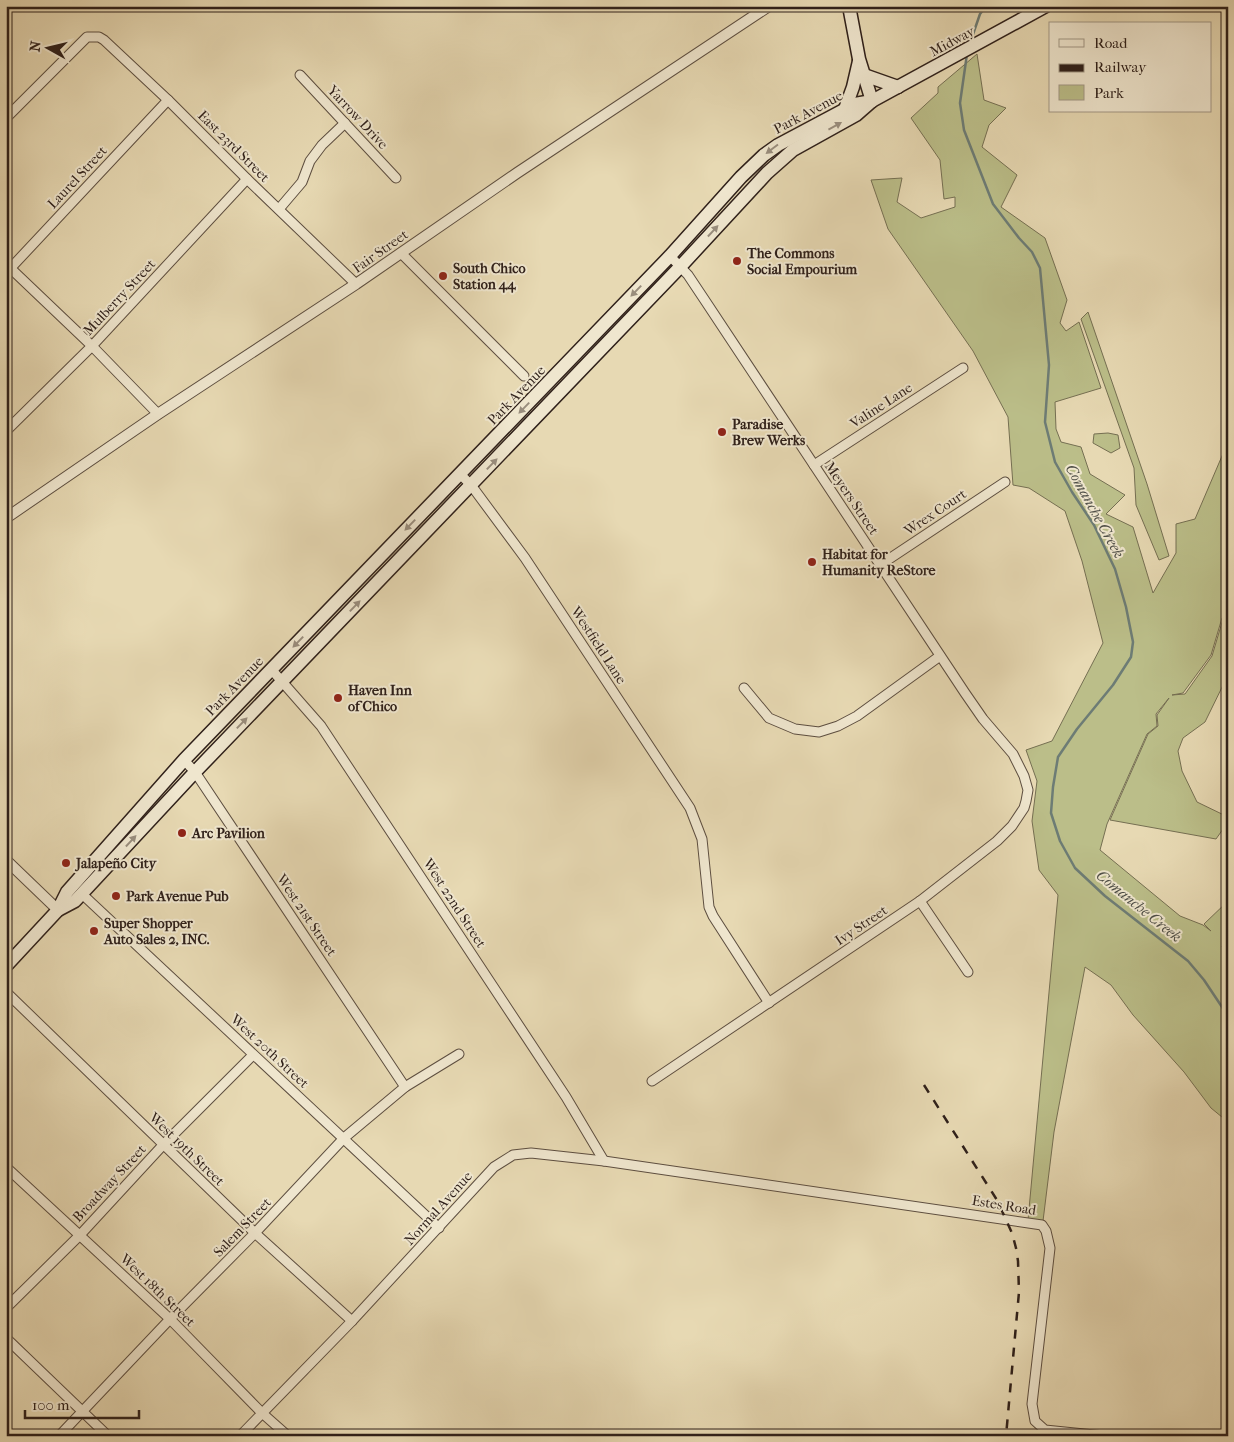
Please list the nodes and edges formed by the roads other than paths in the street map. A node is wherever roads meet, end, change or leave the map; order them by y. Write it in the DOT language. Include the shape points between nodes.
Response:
graph roads {
  1 [pos="769,6"];
  2 [pos="849,6"];
  3 [pos="1046,6"];
  4 [pos="859,59"];
  5 [pos="300,75"];
  6 [pos="864,75"];
  7 [pos="898,87"];
  8 [pos="168,100"];
  9 [pos="872,101"];
  10 [pos="845,108"];
  11 [pos="6,118"];
  12 [pos="345,123"];
  13 [pos="396,178"];
  14 [pos="248,180"];
  15 [pos="280,209"];
  16 [pos="401,253"];
  17 [pos="670,256"];
  18 [pos="680,267"];
  19 [pos="8,268"];
  20 [pos="356,284"];
  21 [pos="92,346"];
  22 [pos="963,368"];
  23 [pos="524,376"];
  24 [pos="158,414"];
  25 [pos="6,431"];
  26 [pos="814,465"];
  27 [pos="460,474"];
  28 [pos="1005,482"];
  29 [pos="471,485"];
  30 [pos="6,518"];
  31 [pos="880,565"];
  32 [pos="940,656"];
  33 [pos="271,669"];
  34 [pos="283,681"];
  35 [pos="744,688"];
  36 [pos="1013,754"];
  37 [pos="184,760"];
  38 [pos="196,772"];
  39 [pos="6,860"];
  40 [pos="82,894"];
  41 [pos="920,901"];
  42 [pos="58,910"];
  43 [pos="6,966"];
  44 [pos="968,972"];
  45 [pos="6,992"];
  46 [pos="769,1003"];
  47 [pos="459,1054"];
  48 [pos="253,1055"];
  49 [pos="652,1081"];
  50 [pos="405,1087"];
  51 [pos="344,1138"];
  52 [pos="163,1145"];
  53 [pos="604,1161"];
  54 [pos="6,1167"];
  55 [pos="722,1178"];
  56 [pos="439,1228"];
  57 [pos="255,1233"];
  58 [pos="80,1235"];
  59 [pos="6,1308"];
  60 [pos="170,1319"];
  61 [pos="352,1321"];
  62 [pos="6,1338"];
  63 [pos="81,1411"];
  64 [pos="262,1412"];
  65 [pos="59,1436"];
  66 [pos="108,1436"];
  67 [pos="240,1436"];
  68 [pos="288,1436"];
  69 [pos="1104,1436"];
  1 -- 16 [label="street, Fair Street"];
  2 -- 4 [label="main road"];
  3 -- 7 [label="main road, Midway"];
  4 -- 6 [label="main road"];
  4 -- 10 [label="main road"];
  5 -- 12 [label="street, Yarrow Drive"];
  6 -- 7 [label="main road"];
  6 -- 9 [label="main road"];
  7 -- 9 [label="main road, Midway"];
  8 -- 11 [label="street, East 23rd Street" via="104,40 87,38"];
  8 -- 14 [label="street, East 23rd Street"];
  8 -- 19 [label="street, Laurel Street"];
  9 -- 10 [label="main road, Park Avenue"];
  18 -- 9 [label="main road, Park Avenue, one-way" via="767,173 793,150 856,115"];
  10 -- 17 [label="main road, Park Avenue, one-way" via="764,155"];
  12 -- 13 [label="street, Yarrow Drive"];
  12 -- 15 [label="street" via="322,145 310,161 302,182"];
  14 -- 15 [label="street, East 23rd Street"];
  14 -- 21 [label="street, Mulberry Street"];
  15 -- 20 [label="street, East 23rd Street"];
  16 -- 20 [label="street, Fair Street"];
  16 -- 23 [label="street"];
  17 -- 18 [label="street, Meyers Street"];
  17 -- 27 [label="main road, Park Avenue, one-way"];
  18 -- 26 [label="street, Meyers Street"];
  29 -- 18 [label="main road, Park Avenue, one-way"];
  19 -- 21 [label="street"];
  20 -- 24 [label="street, Fair Street"];
  21 -- 24 [label="street"];
  21 -- 25 [label="street, Mulberry Street"];
  22 -- 26 [label="street, Valine Lane"];
  24 -- 30 [label="street, Fair Street"];
  26 -- 31 [label="street, Meyers Street"];
  27 -- 29 [label="street, Westfield Lane"];
  27 -- 33 [label="main road, Park Avenue, one-way"];
  28 -- 31 [label="street, Wrex Court"];
  34 -- 29 [label="main road, Park Avenue, one-way"];
  29 -- 46 [label="street, Westfield Lane" via="525,558 690,808 702,839 709,907"];
  31 -- 32 [label="street, Meyers Street"];
  32 -- 35 [label="street" via="857,716 819,732 795,730 769,718"];
  32 -- 36 [label="street, Meyers Street" via="983,719"];
  33 -- 34 [label="street, West 22nd Street"];
  33 -- 37 [label="main road, Park Avenue"];
  38 -- 34 [label="main road, Park Avenue, one-way"];
  34 -- 53 [label="street, West 22nd Street" via="340,754 566,1097"];
  36 -- 41 [label="street, Ivy Street" via="1028,790 1024,808 997,841"];
  37 -- 38 [label="street, West 21st Street"];
  37 -- 42 [label="main road, Park Avenue" via="67,892"];
  40 -- 38 [label="main road, Park Avenue, one-way"];
  38 -- 50 [label="street, West 21st Street"];
  39 -- 42 [label="street"];
  40 -- 42 [label="main road, Park Avenue"];
  40 -- 48 [label="street, West 20th Street"];
  41 -- 44 [label="street"];
  41 -- 46 [label="street, Ivy Street"];
  42 -- 43 [label="main road, Park Avenue"];
  45 -- 52 [label="street, West 19th Street"];
  46 -- 49 [label="street, Ivy Street"];
  47 -- 50 [label="street, Salem Street"];
  48 -- 51 [label="street, West 20th Street"];
  48 -- 52 [label="street, Broadway Street"];
  50 -- 51 [label="street, Salem Street"];
  51 -- 56 [label="street, West 20th Street"];
  51 -- 57 [label="street, Salem Street"];
  52 -- 57 [label="street, West 19th Street"];
  52 -- 58 [label="street, Broadway Street"];
  53 -- 55 [label="street, Normal Avenue"];
  53 -- 56 [label="street, Normal Avenue" via="513,1154 494,1167"];
  54 -- 58 [label="street, West 18th Street"];
  55 -- 69 [label="street, Estes Road" via="1042,1225 1050,1248 1032,1404 1035,1421 1045,1430"];
  56 -- 61 [label="street, Normal Avenue"];
  57 -- 60 [label="street, Salem Street"];
  57 -- 61 [label="street, West 19th Street"];
  58 -- 59 [label="street, Broadway Street"];
  58 -- 60 [label="street, West 18th Street"];
  60 -- 63 [label="street, Salem Street"];
  60 -- 64 [label="street, West 18th Street"];
  61 -- 64 [label="street, Normal Avenue"];
  62 -- 63 [label="street"];
  63 -- 65 [label="street, Salem Street"];
  63 -- 66 [label="street"];
  64 -- 67 [label="street, Normal Avenue"];
  64 -- 68 [label="street, West 18th Street"];
}
